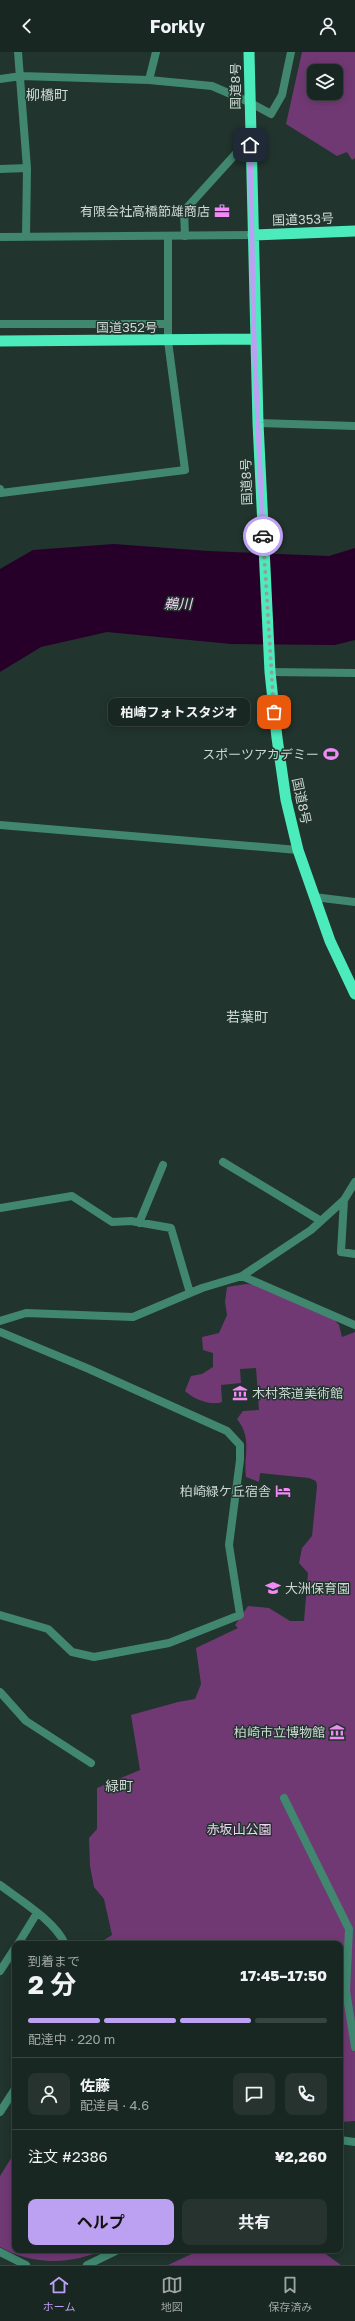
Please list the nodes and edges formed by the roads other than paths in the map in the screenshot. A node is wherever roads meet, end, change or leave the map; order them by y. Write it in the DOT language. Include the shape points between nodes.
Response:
graph roads {
  1 [pos="18,52"];
  2 [pos="156,52"];
  3 [pos="249,52"];
  4 [pos="291,52"];
  5 [pos="21,76"];
  6 [pos="0,79"];
  7 [pos="149,80"];
  8 [pos="249,102"];
  9 [pos="250,145"];
  10 [pos="27,168"];
  11 [pos="0,169"];
  12 [pos="355,231"];
  13 [pos="252,235"];
  14 [pos="26,236"];
  15 [pos="168,236"];
  16 [pos="185,236"];
  17 [pos="0,237"];
  18 [pos="0,324"];
  19 [pos="168,324"];
  20 [pos="254,339"];
  21 [pos="0,341"];
  22 [pos="168,341"];
  23 [pos="258,423"];
  24 [pos="355,426"];
  25 [pos="0,489"];
  26 [pos="270,671"];
  27 [pos="355,673"];
  28 [pos="0,825"];
  29 [pos="298,850"];
  30 [pos="314,897"];
  31 [pos="355,902"];
  32 [pos="355,994"];
  33 [pos="223,1162"];
  34 [pos="163,1165"];
  35 [pos="355,1182"];
  36 [pos="344,1200"];
  37 [pos="0,1208"];
  38 [pos="321,1221"];
  39 [pos="139,1223"];
  40 [pos="355,1254"];
  41 [pos="242,1276"];
  42 [pos="190,1293"];
  43 [pos="0,1321"];
  44 [pos="355,1325"];
  45 [pos="0,1332"];
  46 [pos="0,1614"];
  47 [pos="0,1692"];
  48 [pos="91,1762"];
  49 [pos="284,1798"];
  50 [pos="0,1885"];
  51 [pos="37,1913"];
  52 [pos="20,1941"];
  53 [pos="64,1941"];
  54 [pos="12,1953"];
  55 [pos="0,1971"];
  56 [pos="355,2047"];
  57 [pos="12,2094"];
  58 [pos="0,2112"];
  59 [pos="343,2140"];
  60 [pos="355,2142"];
  61 [pos="0,2252"];
  62 [pos="112,2253"];
  63 [pos="26,2265"];
  64 [pos="87,2265"];
  1 -- 5 [label="street"];
  2 -- 7 [label="street"];
  3 -- 8 [label="highway, 国道8号"];
  4 -- 8 [label="street" via="282,95 271,114"];
  5 -- 6 [label="street"];
  5 -- 7 [label="street"];
  5 -- 10 [label="street"];
  7 -- 8 [label="street" via="212,86"];
  8 -- 9 [label="highway, 国道8号"];
  9 -- 13 [label="highway, 国道8号"];
  9 -- 16 [label="street" via="241,148 184,211"];
  10 -- 11 [label="street"];
  10 -- 14 [label="street"];
  12 -- 13 [label="highway, 国道353号"];
  13 -- 16 [label="street"];
  13 -- 20 [label="highway, 国道8号"];
  14 -- 15 [label="street"];
  14 -- 17 [label="street"];
  15 -- 16 [label="street"];
  15 -- 19 [label="street"];
  18 -- 19 [label="street"];
  19 -- 22 [label="street"];
  20 -- 22 [label="highway, 国道352号"];
  20 -- 23 [label="highway, 国道8号"];
  21 -- 22 [label="highway, 国道352号"];
  22 -- 25 [label="street" via="185,470 1,493"];
  23 -- 24 [label="street"];
  23 -- 26 [label="highway, 国道8号"];
  26 -- 27 [label="street"];
  26 -- 29 [label="highway, 国道8号" via="276,738 286,800"];
  28 -- 29 [label="street"];
  29 -- 30 [label="highway, 国道8号"];
  30 -- 31 [label="street"];
  30 -- 32 [label="highway, 国道8号" via="330,941"];
  33 -- 38 [label="street"];
  34 -- 39 [label="street"];
  35 -- 36 [label="street"];
  36 -- 38 [label="street"];
  36 -- 40 [label="street" via="341,1252"];
  37 -- 39 [label="street" via="72,1196 112,1222"];
  38 -- 41 [label="street"];
  39 -- 42 [label="street" via="171,1228"];
  41 -- 42 [label="street"];
  41 -- 44 [label="street"];
  42 -- 43 [label="street" via="133,1317 26,1313"];
  45 -- 46 [label="street" via="227,1431 240,1445 229,1545 240,1615 169,1643 94,1658 72,1652 48,1629"];
  47 -- 48 [label="street" via="26,1721"];
  49 -- 56 [label="street" via="349,1929 346,1991"];
  50 -- 51 [label="street"];
  51 -- 52 [label="street"];
  51 -- 53 [label="street" via="61,1935"];
  54 -- 55 [label="street"];
  57 -- 58 [label="street"];
  59 -- 60 [label="street"];
  61 -- 63 [label="street"];
  62 -- 64 [label="street"];
}
